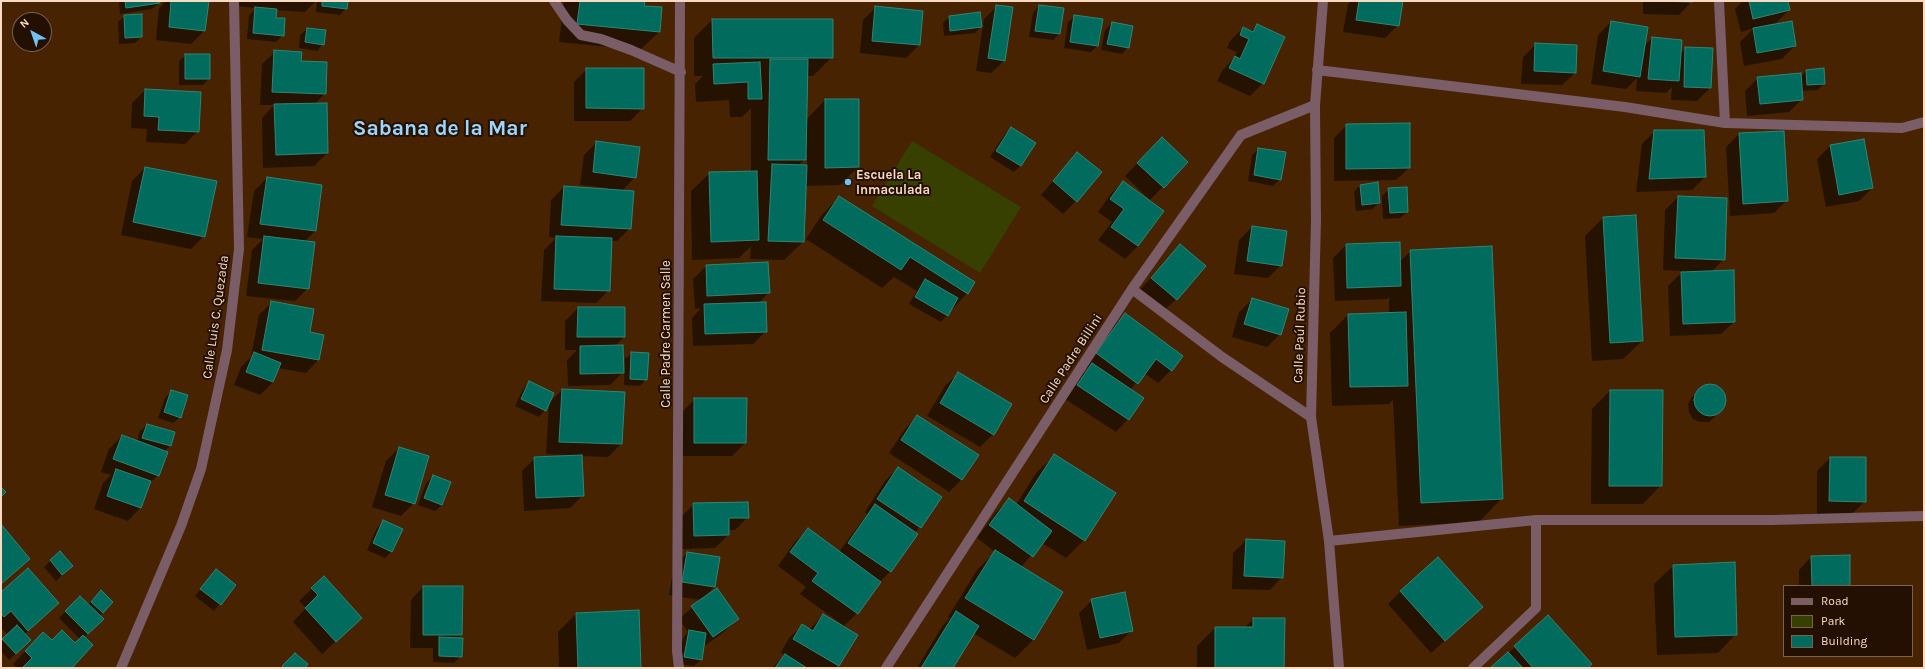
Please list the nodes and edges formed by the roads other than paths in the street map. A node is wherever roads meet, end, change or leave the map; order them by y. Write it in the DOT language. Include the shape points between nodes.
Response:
graph roads {
  1 [pos="234,1"];
  2 [pos="554,1"];
  3 [pos="680,1"];
  4 [pos="1323,1"];
  5 [pos="1719,1"];
  6 [pos="1317,70"];
  7 [pos="681,72"];
  8 [pos="1315,105"];
  9 [pos="1924,122"];
  10 [pos="1725,123"];
  11 [pos="1132,288"];
  12 [pos="1311,417"];
  13 [pos="1924,516"];
  14 [pos="1536,520"];
  15 [pos="1329,541"];
  16 [pos="121,668"];
  17 [pos="678,668"];
  18 [pos="886,668"];
  19 [pos="1340,668"];
  20 [pos="1473,668"];
  1 -- 16 [label="street, Calle Luis C. Quezada" via="239,249 227,350 201,469 181,526"];
  2 -- 7 [label="street" via="566,20 581,35 631,50"];
  3 -- 7 [label="street, Calle Padre Carmen Salle"];
  4 -- 6 [label="street, Calle Paúl Rubio"];
  5 -- 10 [label="street"];
  6 -- 8 [label="street, Calle Paúl Rubio"];
  6 -- 10 [label="street" via="1625,107"];
  7 -- 17 [label="street, Calle Padre Carmen Salle"];
  8 -- 11 [label="street, Calle Padre Billini" via="1242,135"];
  8 -- 12 [label="street, Calle Paúl Rubio" via="1316,220"];
  9 -- 10 [label="street" via="1902,128"];
  11 -- 12 [label="street" via="1222,357"];
  11 -- 18 [label="street, Calle Padre Billini"];
  12 -- 15 [label="street, Calle Paúl Rubio"];
  13 -- 14 [label="street" via="1772,520"];
  14 -- 15 [label="street"];
  14 -- 20 [label="street" via="1536,608"];
  15 -- 19 [label="street, Calle Paúl Rubio"];
}
